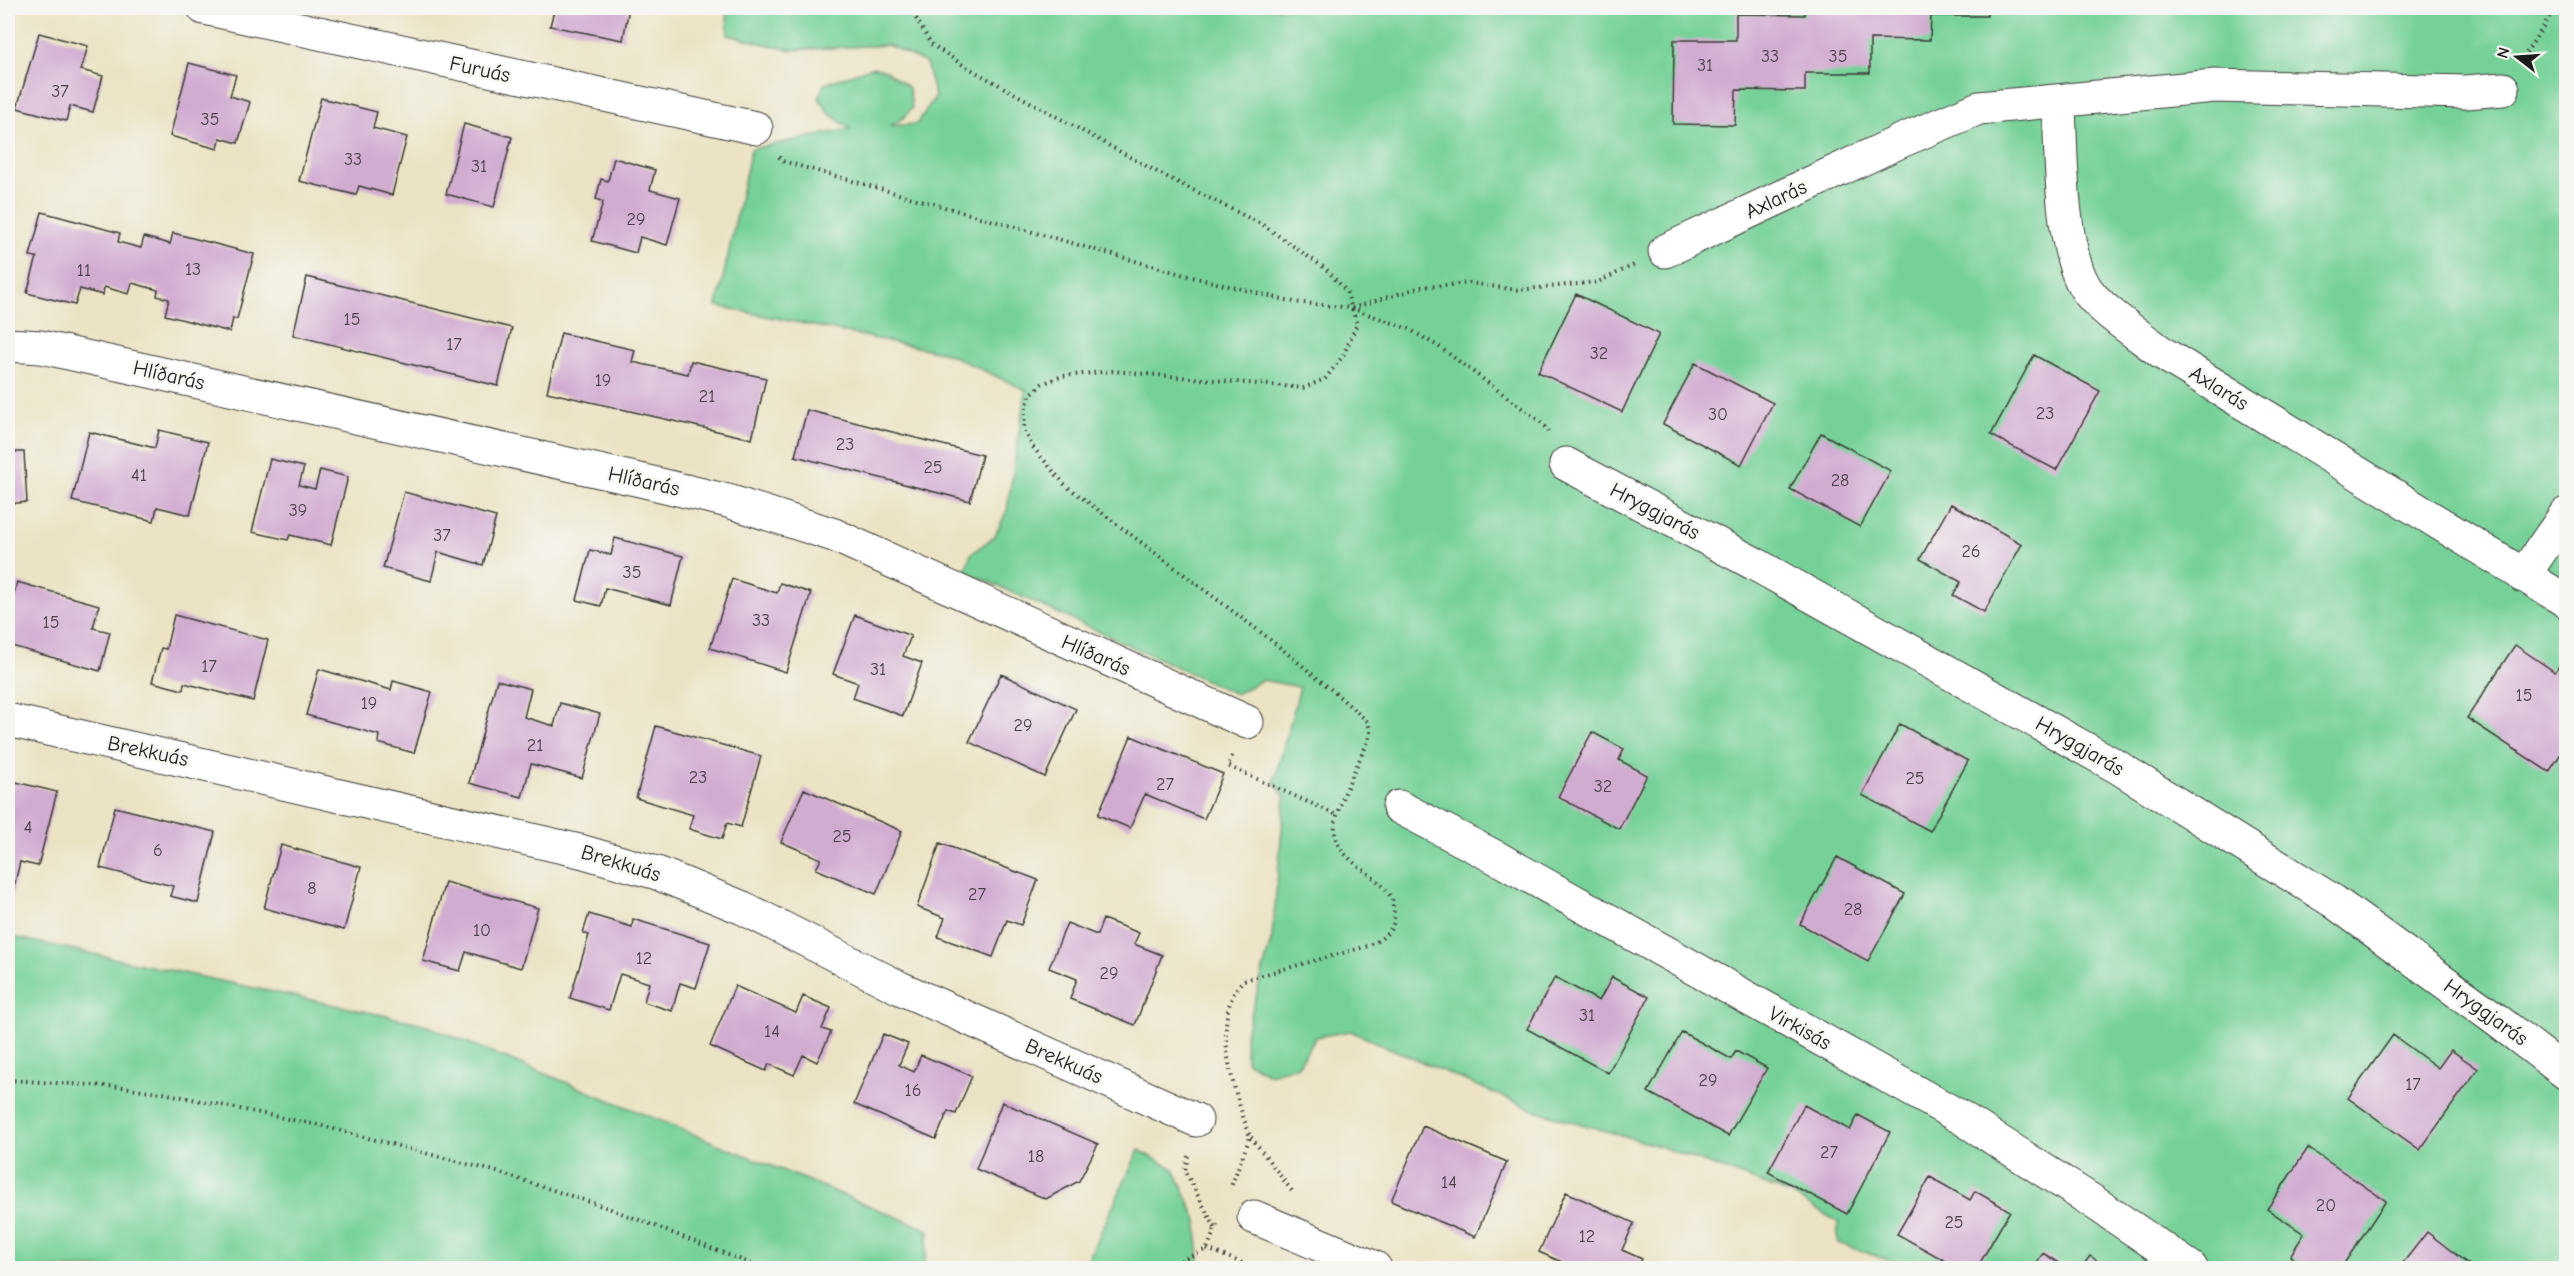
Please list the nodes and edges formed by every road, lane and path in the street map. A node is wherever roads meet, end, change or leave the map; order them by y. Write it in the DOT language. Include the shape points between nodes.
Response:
graph roads {
  1 [pos="204,8"];
  2 [pos="910,8"];
  3 [pos="2555,8"];
  4 [pos="2503,89"];
  5 [pos="2059,101"];
  6 [pos="756,128"];
  7 [pos="1665,251"];
  8 [pos="1351,308"];
  9 [pos="8,345"];
  10 [pos="1566,464"];
  11 [pos="2566,514"];
  12 [pos="2523,576"];
  13 [pos="2566,601"];
  14 [pos="8,720"];
  15 [pos="1247,722"];
  16 [pos="1398,807"];
  17 [pos="1337,814"];
  18 [pos="2566,1073"];
  19 [pos="8,1080"];
  20 [pos="1196,1120"];
  21 [pos="1250,1137"];
  22 [pos="1227,1198"];
  23 [pos="1254,1217"];
  24 [pos="1219,1218"];
  25 [pos="1215,1228"];
  26 [pos="1289,1231"];
  27 [pos="1207,1248"];
  28 [pos="762,1269"];
  29 [pos="1164,1269"];
  30 [pos="1255,1269"];
  31 [pos="1375,1269"];
  32 [pos="2191,1269"];
  1 -- 6 [label="street, Furuás"];
  2 -- 8 [label="path" via="931,44 963,65 1157,172 1263,225 1326,269 1346,291"];
  3 -- 4 [label="path"];
  4 -- 5 [label="street, Axlarás" via="2466,92 2215,86"];
  5 -- 7 [label="street, Axlarás" via="1979,108"];
  5 -- 12 [label="street, Axlarás" via="2063,190 2073,255 2085,288 2162,353"];
  6 -- 8 [label="path" via="782,161 1188,276 1294,302"];
  7 -- 8 [label="path" via="1598,282 1517,290 1470,283 1421,287"];
  8 -- 10 [label="path" via="1409,329 1441,348 1542,423"];
  8 -- 17 [label="path" via="1357,324 1343,356 1325,379 1303,388 1113,371 1062,376 1030,394 1024,429 1032,446 1065,485 1267,637 1368,722 1368,742"];
  9 -- 15 [label="street, Hlíðarás" via="41,347 644,481 783,518 834,535"];
  10 -- 18 [label="street, Hryggjarás" via="1755,564 2116,766 2332,901"];
  11 -- 12 [label="street"];
  12 -- 13 [label="street, Axlarás"];
  14 -- 20 [label="street, Brekkuás" via="580,851 657,873 743,908 900,988"];
  15 -- 17 [label="path" via="1228,766"];
  16 -- 32 [label="street, Virkisás" via="1497,858 1962,1118"];
  17 -- 21 [label="path" via="1335,832 1339,845 1392,898 1395,920 1386,936 1368,946 1244,981 1235,989 1227,1008 1227,1049 1235,1094"];
  19 -- 28 [label="path" via="132,1088 322,1126 494,1171 611,1209"];
  20 -- 25 [label="path" via="1185,1171"];
  21 -- 22 [label="path"];
  21 -- 26 [label="path" via="1292,1191 1297,1215"];
  23 -- 26 [label="street"];
  24 -- 25 [label="path"];
  25 -- 27 [label="path"];
  26 -- 31 [label="street"];
  27 -- 29 [label="path"];
  27 -- 30 [label="path"];
}
